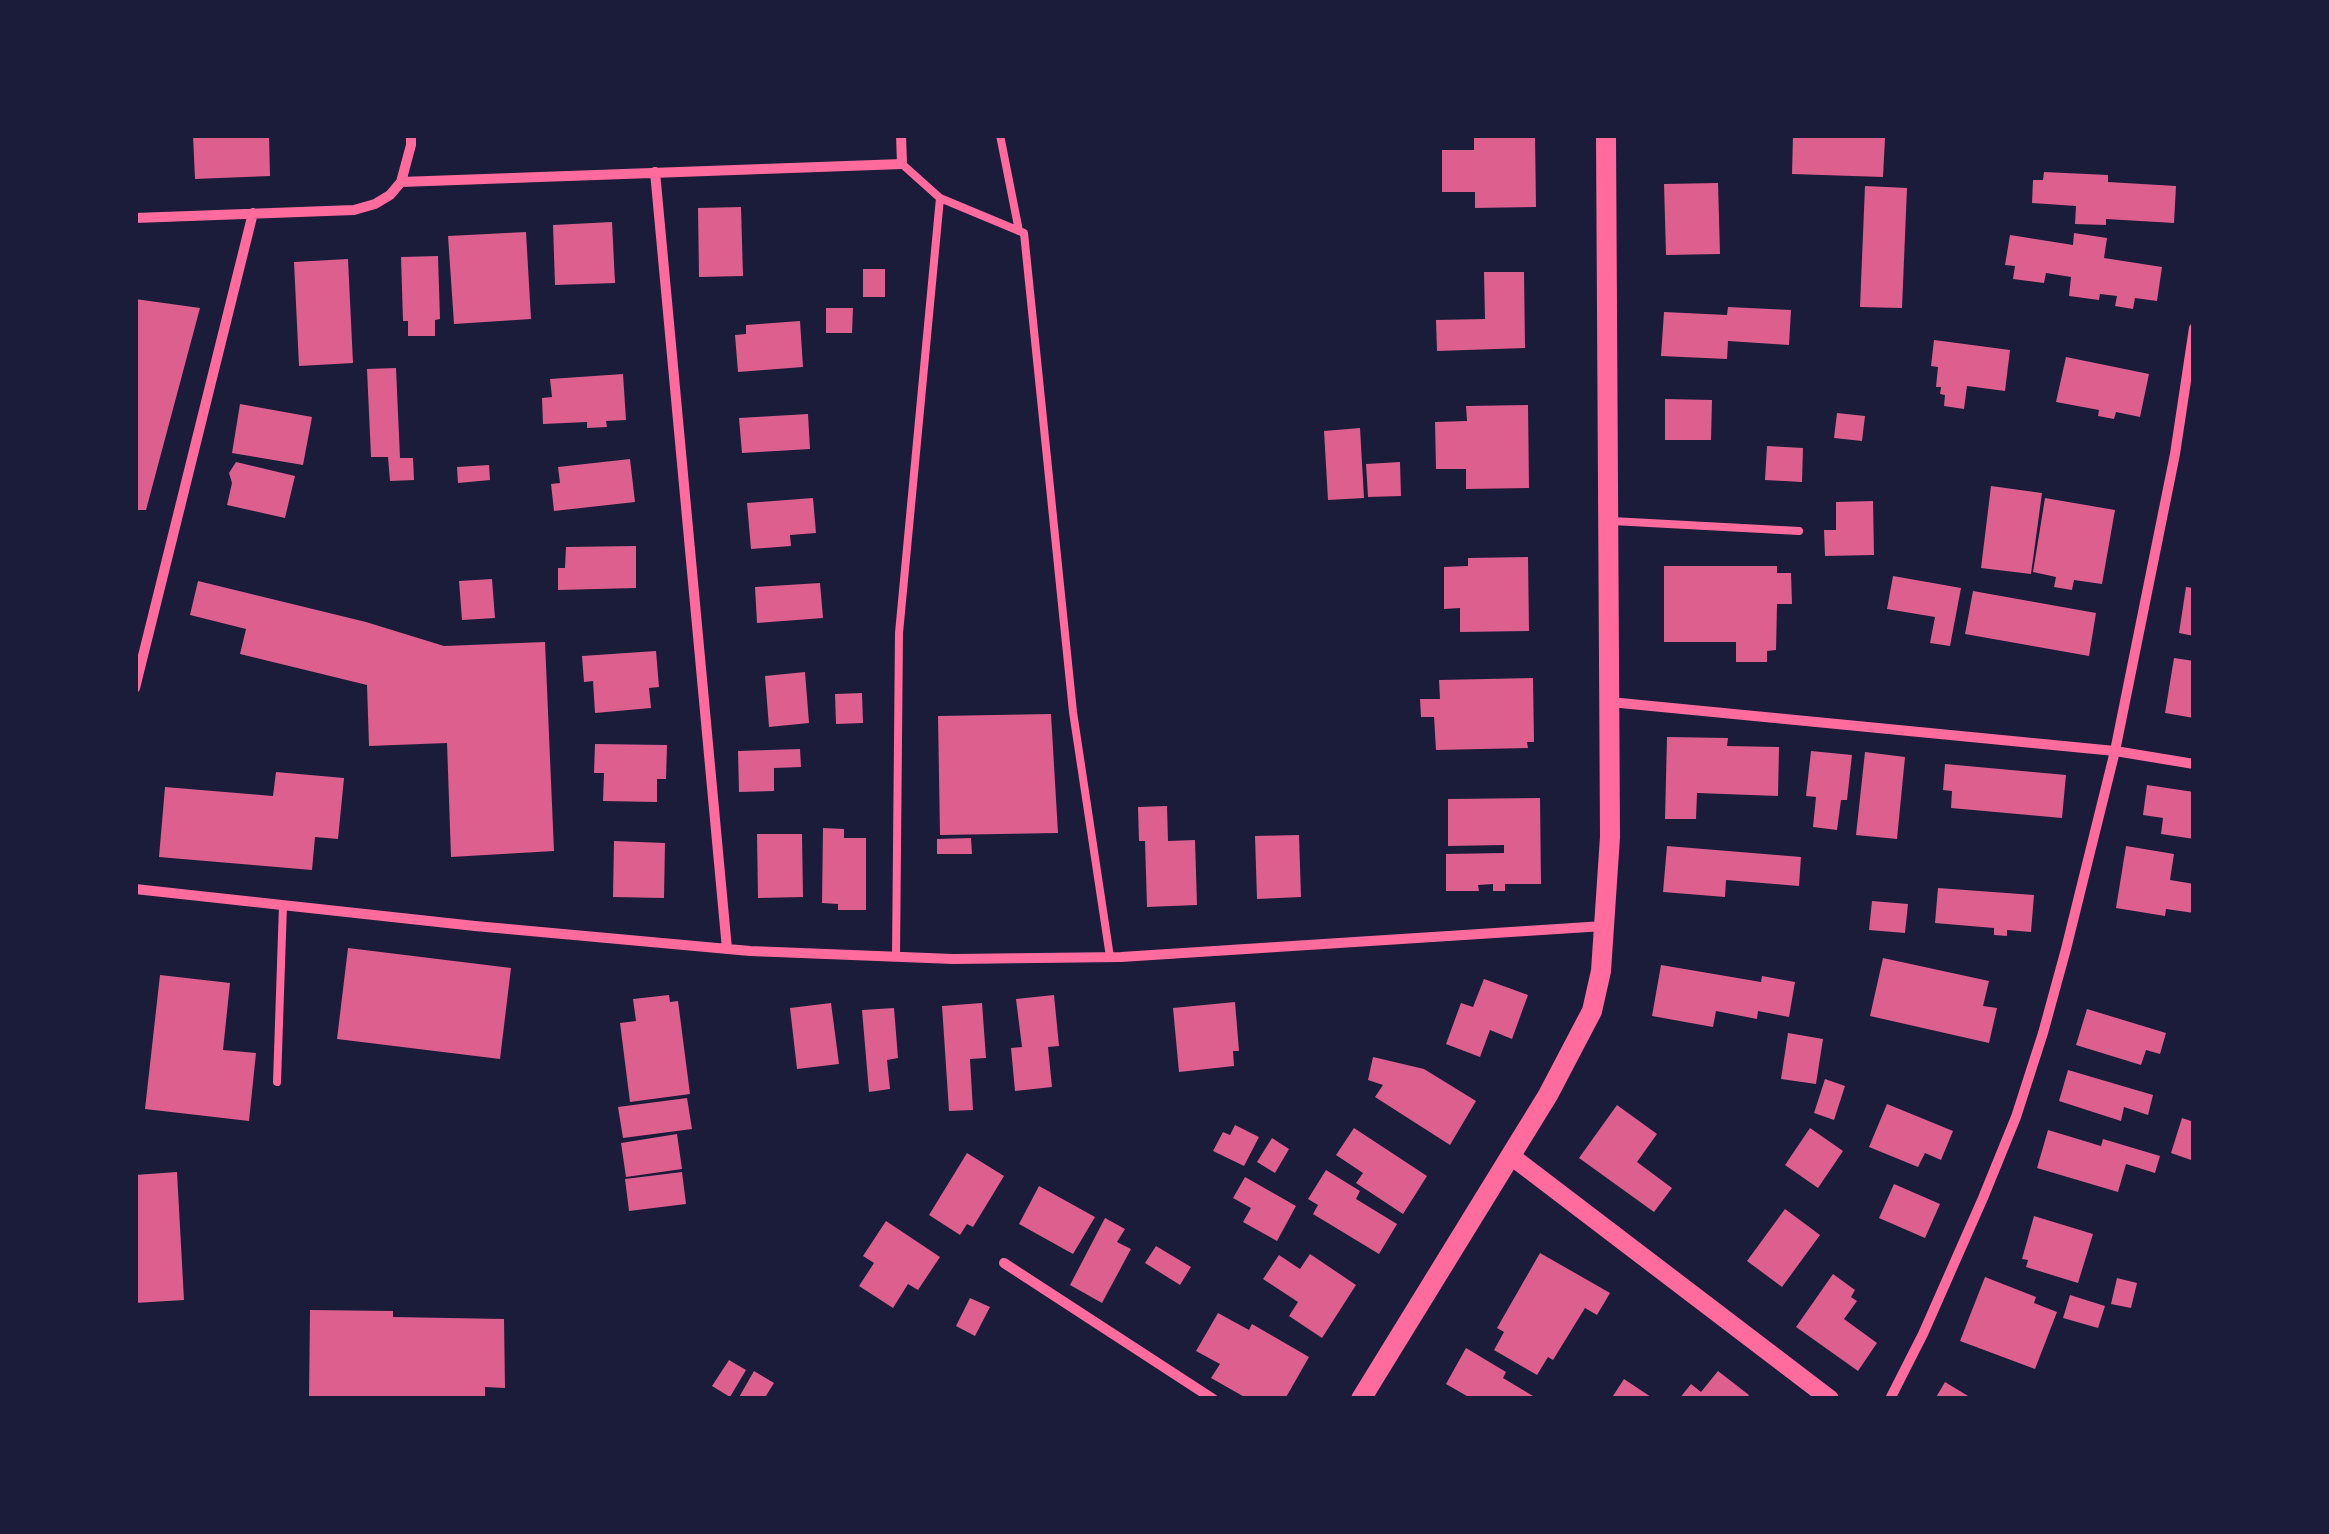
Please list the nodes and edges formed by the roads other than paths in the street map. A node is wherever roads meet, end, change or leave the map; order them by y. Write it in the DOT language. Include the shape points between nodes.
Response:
graph roads {
  1 [pos="411,135"];
  2 [pos="901,135"];
  3 [pos="1000,135"];
  4 [pos="1606,135"];
  5 [pos="902,164"];
  6 [pos="655,172"];
  7 [pos="402,182"];
  8 [pos="940,198"];
  9 [pos="253,213"];
  10 [pos="135,218"];
  11 [pos="1019,231"];
  12 [pos="2194,328"];
  13 [pos="1608,521"];
  14 [pos="1799,530"];
  15 [pos="135,688"];
  16 [pos="1609,702"];
  17 [pos="2115,751"];
  18 [pos="2194,764"];
  19 [pos="135,889"];
  20 [pos="283,905"];
  21 [pos="1606,926"];
  22 [pos="726,949"];
  23 [pos="896,956"];
  24 [pos="1110,957"];
  25 [pos="277,1082"];
  26 [pos="1511,1156"];
  27 [pos="1004,1263"];
  28 [pos="1213,1399"];
  29 [pos="1360,1399"];
  30 [pos="1830,1399"];
  31 [pos="1890,1399"];
  1 -- 7 [label="street"];
  2 -- 5 [label="street"];
  3 -- 11 [label="lane"];
  4 -- 13 [label="main road"];
  5 -- 6 [label="street"];
  5 -- 8 [label="lane"];
  6 -- 7 [label="street"];
  6 -- 22 [label="street"];
  7 -- 9 [label="street" via="376,204 354,210"];
  8 -- 11 [label="lane"];
  8 -- 23 [label="lane" via="898,633"];
  9 -- 10 [label="street"];
  9 -- 15 [label="street"];
  11 -- 24 [label="lane" via="1073,712"];
  12 -- 17 [label="street"];
  13 -- 14 [label="lane"];
  13 -- 16 [label="main road"];
  16 -- 17 [label="street"];
  16 -- 21 [label="main road"];
  17 -- 18 [label="street"];
  17 -- 31 [label="street" via="2016,1117"];
  19 -- 20 [label="street"];
  20 -- 22 [label="street"];
  20 -- 25 [label="lane"];
  21 -- 24 [label="street"];
  21 -- 26 [label="main road" via="1592,1011"];
  22 -- 23 [label="street"];
  23 -- 24 [label="street"];
  26 -- 29 [label="main road"];
  26 -- 30 [label="street"];
  27 -- 28 [label="street"];
}
